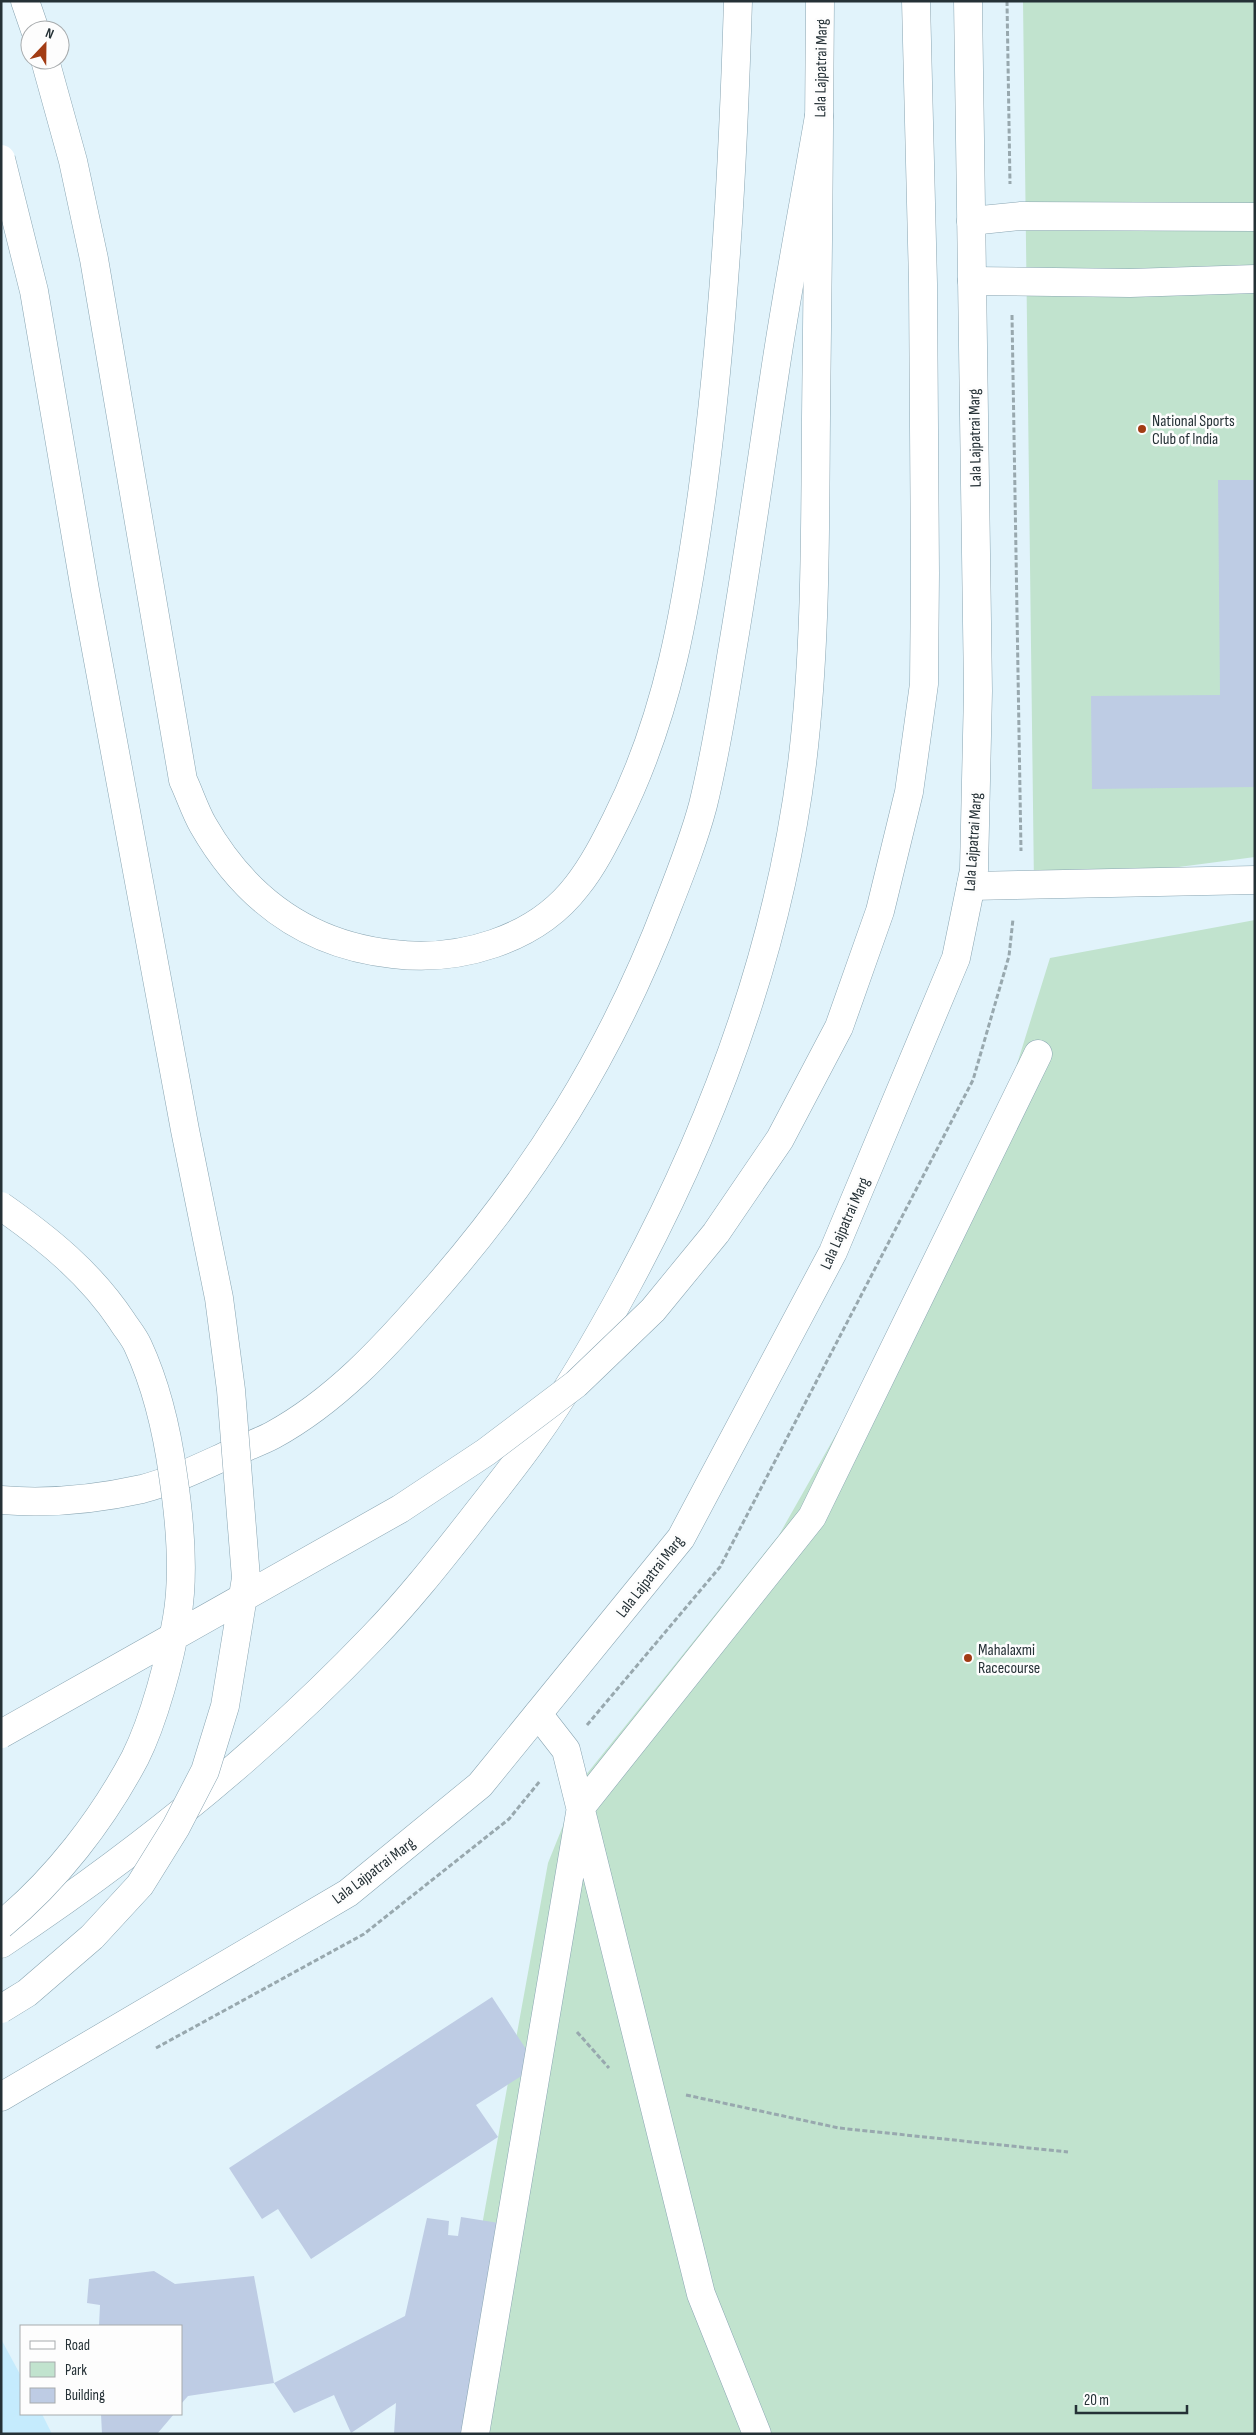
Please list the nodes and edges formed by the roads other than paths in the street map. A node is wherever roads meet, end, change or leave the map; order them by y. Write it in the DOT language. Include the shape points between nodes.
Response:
graph roads {
  1 [pos="25,1"];
  2 [pos="738,1"];
  3 [pos="820,1"];
  4 [pos="916,1"];
  5 [pos="968,1"];
  6 [pos="32,20"];
  7 [pos="48,70"];
  8 [pos="819,116"];
  9 [pos="1,159"];
  10 [pos="1255,217"];
  11 [pos="971,221"];
  12 [pos="1255,280"];
  13 [pos="972,281"];
  14 [pos="1255,880"];
  15 [pos="971,886"];
  16 [pos="1038,1054"];
  17 [pos="1,1206"];
  18 [pos="1,1500"];
  19 [pos="538,1714"];
  20 [pos="1,1734"];
  21 [pos="580,1807"];
  22 [pos="1,1925"];
  23 [pos="1,1944"];
  24 [pos="1,2009"];
  25 [pos="1,2097"];
  26 [pos="475,2434"];
  27 [pos="756,2434"];
  1 -- 6 [label="main road"];
  2 -- 7 [label="main road" via="725,289 707,459 688,597 651,737 603,847 576,888 546,916 506,940 465,953 423,958 366,951 314,934 272,910 234,869 202,824 183,780 94,259 73,161"];
  3 -- 8 [label="main road, Lala Lajpatrai Marg"];
  4 -- 20 [label="main road, bridge" via="923,283 924,684 909,792 880,911 839,1027 780,1140 716,1233 653,1310 576,1384 486,1452 400,1508"];
  5 -- 11 [label="main road, Lala Lajpatrai Marg"];
  8 -- 18 [label="main road" via="774,376 750,551 718,736 702,807 651,950 582,1090 531,1169 469,1251 374,1359 324,1401 273,1435 145,1488 105,1496 27,1502"];
  8 -- 23 [label="main road, Lala Lajpatrai Marg" via="814,617 802,765 781,887 760,970 716,1092 666,1213 600,1334 538,1433 438,1562 377,1633 304,1706 169,1821"];
  9 -- 24 [label="main road, bridge" via="34,291 85,590 219,1298 231,1390 246,1578 225,1706 205,1771 176,1827 140,1885 92,1937 26,1993"];
  10 -- 11 [label="main road" via="1011,217"];
  11 -- 13 [label="main road, Lala Lajpatrai Marg"];
  12 -- 13 [label="main road"];
  13 -- 15 [label="main road, Lala Lajpatrai Marg" via="978,690"];
  14 -- 15 [label="main road"];
  15 -- 19 [label="main road, Lala Lajpatrai Marg" via="956,958 834,1252 681,1538"];
  16 -- 21 [label="main road" via="812,1517"];
  17 -- 22 [label="main road, bridge" via="46,1237 79,1267 109,1302 138,1344 156,1390 168,1439 180,1559 178,1616 174,1634 161,1688 135,1757 102,1813 56,1873"];
  19 -- 21 [label="main road" via="566,1750"];
  19 -- 25 [label="main road, Lala Lajpatrai Marg" via="480,1785 348,1893"];
  21 -- 26 [label="main road"];
  21 -- 27 [label="main road" via="701,2294"];
}
